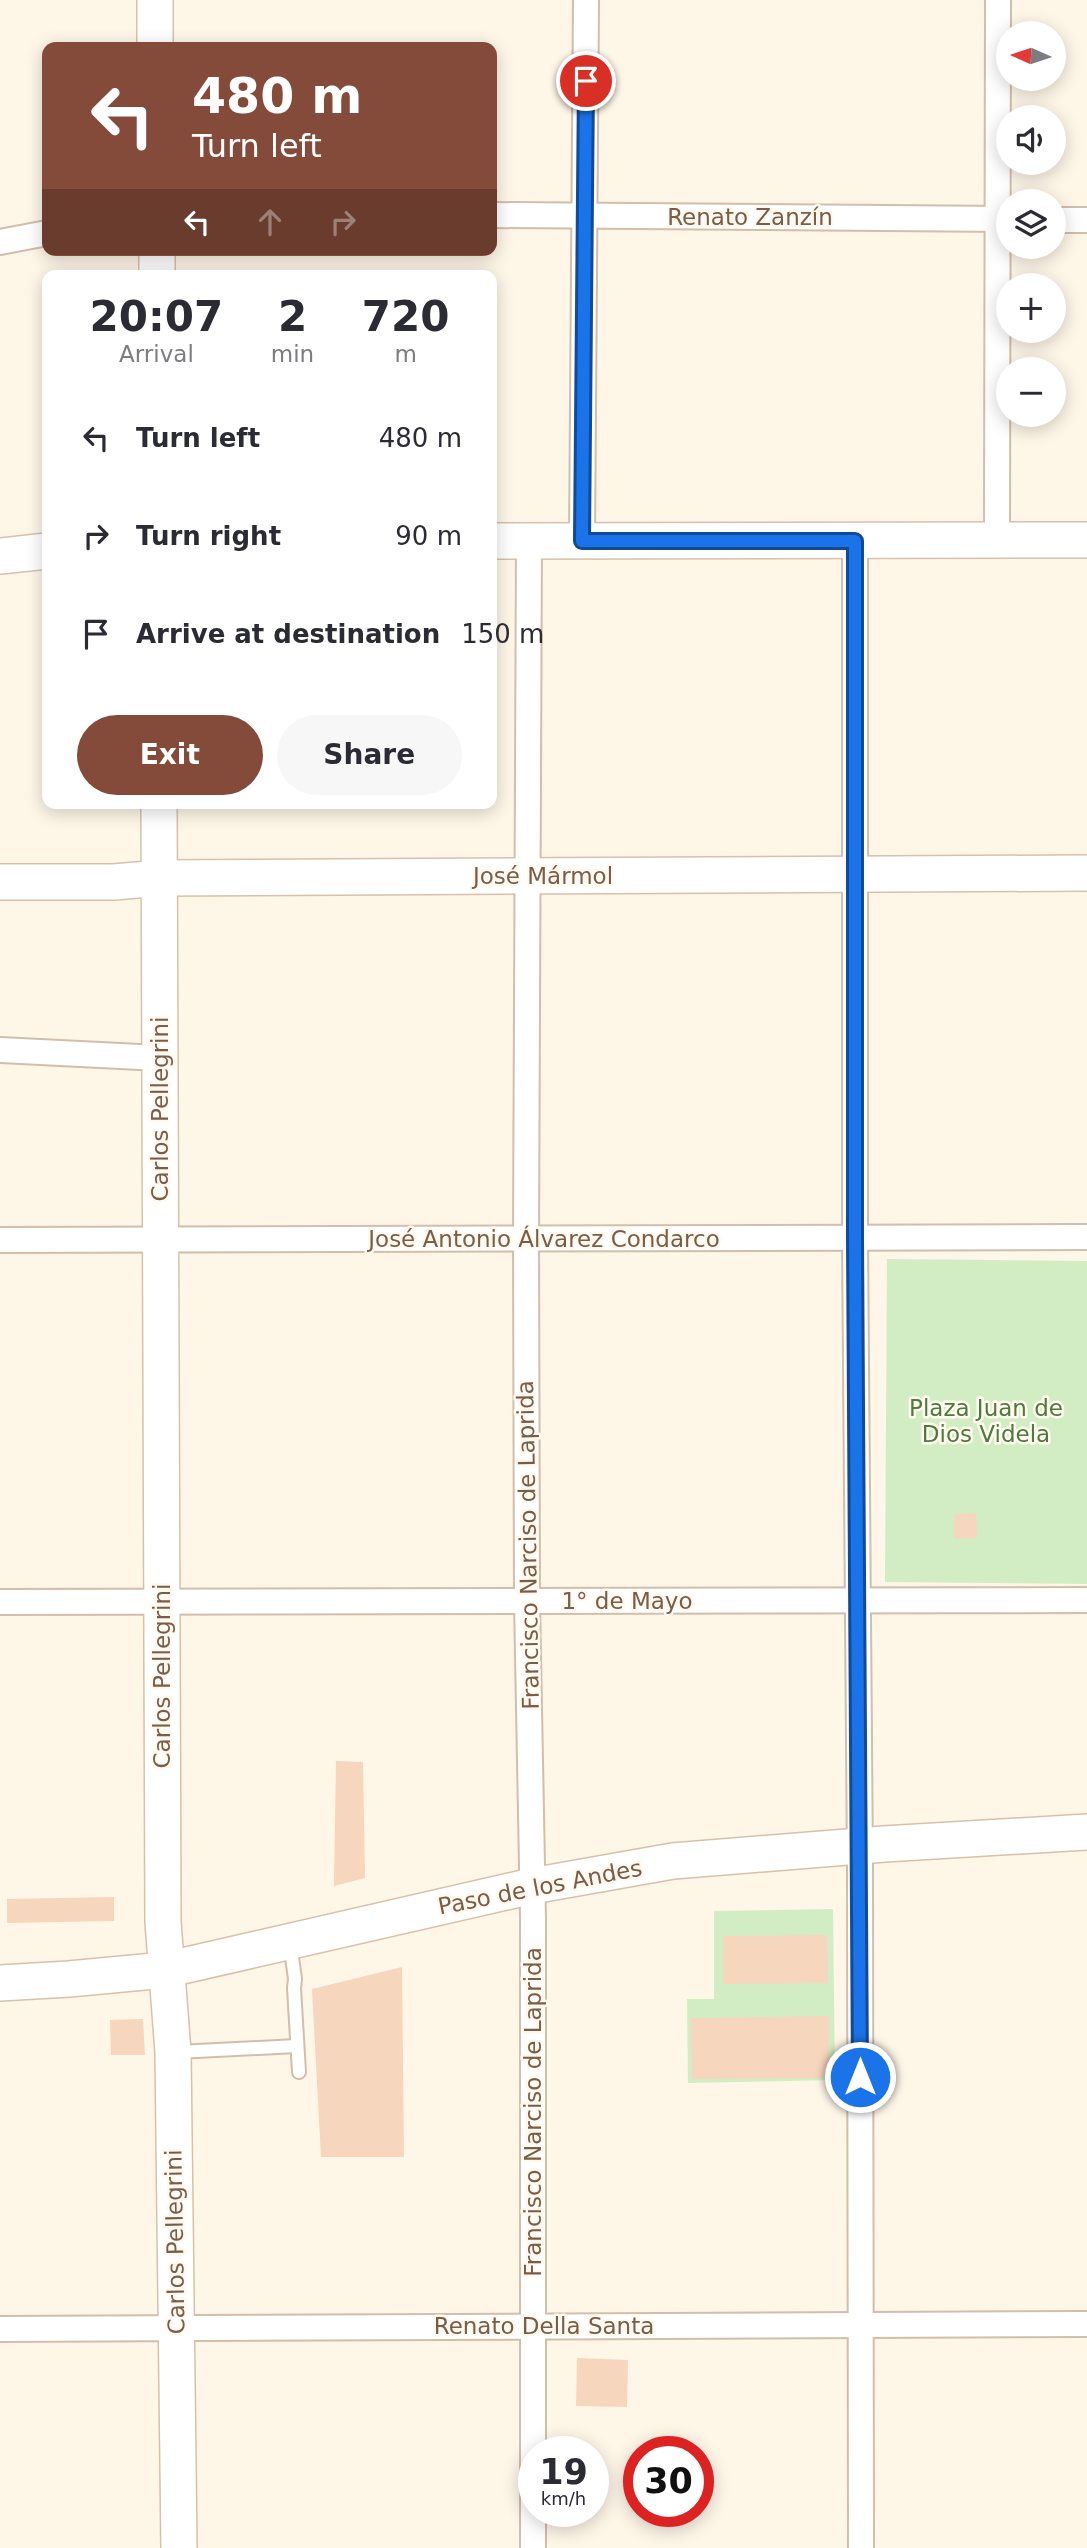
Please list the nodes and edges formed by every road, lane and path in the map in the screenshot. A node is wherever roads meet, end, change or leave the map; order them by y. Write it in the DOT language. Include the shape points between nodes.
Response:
graph roads {
  1 [pos="155,0"];
  2 [pos="586,0"];
  3 [pos="998,0"];
  4 [pos="155,42"];
  5 [pos="1002,189"];
  6 [pos="497,215"];
  7 [pos="585,216"];
  8 [pos="996,219"];
  9 [pos="1066,220"];
  10 [pos="1087,220"];
  11 [pos="42,234"];
  12 [pos="0,242"];
  13 [pos="1002,259"];
  14 [pos="1087,540"];
  15 [pos="497,541"];
  16 [pos="529,541"];
  17 [pos="582,541"];
  18 [pos="855,541"];
  19 [pos="997,541"];
  20 [pos="42,552"];
  21 [pos="0,556"];
  22 [pos="159,809"];
  23 [pos="1087,873"];
  24 [pos="856,874"];
  25 [pos="527,876"];
  26 [pos="160,878"];
  27 [pos="0,882"];
  28 [pos="0,1049"];
  29 [pos="160,1058"];
  30 [pos="1087,1237"];
  31 [pos="855,1238"];
  32 [pos="526,1239"];
  33 [pos="0,1240"];
  34 [pos="161,1240"];
  35 [pos="856,1600"];
  36 [pos="1087,1600"];
  37 [pos="162,1601"];
  38 [pos="0,1602"];
  39 [pos="527,1602"];
  40 [pos="1087,1832"];
  41 [pos="860,1846"];
  42 [pos="532,1885"];
  43 [pos="290,1942"];
  44 [pos="165,1970"];
  45 [pos="0,1983"];
  46 [pos="297,2046"];
  47 [pos="173,2052"];
  48 [pos="299,2072"];
  49 [pos="1087,2324"];
  50 [pos="533,2326"];
  51 [pos="860,2326"];
  52 [pos="177,2328"];
  53 [pos="0,2329"];
  54 [pos="179,2548"];
  55 [pos="533,2548"];
  56 [pos="861,2548"];
  1 -- 4 [label="street"];
  2 -- 7 [label="street"];
  3 -- 5 [label="street"];
  6 -- 7 [label="street, Renato Zanzín"];
  7 -- 8 [label="street, Renato Zanzín"];
  7 -- 17 [label="street"];
  9 -- 10 [label="street"];
  11 -- 12 [label="street"];
  13 -- 19 [label="street"];
  14 -- 19 [label="street"];
  15 -- 16 [label="street"];
  16 -- 17 [label="street"];
  16 -- 25 [label="street, Francisco Narciso de Laprida"];
  17 -- 18 [label="street"];
  18 -- 19 [label="street"];
  18 -- 24 [label="street"];
  20 -- 21 [label="street"];
  22 -- 26 [label="street, Carlos Pellegrini"];
  23 -- 24 [label="street, José Mármol"];
  24 -- 25 [label="street, José Mármol"];
  24 -- 31 [label="street"];
  25 -- 26 [label="street, José Mármol"];
  25 -- 32 [label="street, Francisco Narciso de Laprida"];
  26 -- 27 [label="street, José Mármol"];
  26 -- 29 [label="street, Carlos Pellegrini"];
  28 -- 29 [label="street"];
  29 -- 34 [label="street, Carlos Pellegrini"];
  30 -- 31 [label="street, José Antonio Álvarez Condarco"];
  31 -- 32 [label="street, José Antonio Álvarez Condarco"];
  31 -- 35 [label="street"];
  32 -- 34 [label="street, José Antonio Álvarez Condarco"];
  32 -- 39 [label="street, Francisco Narciso de Laprida"];
  33 -- 34 [label="street, José Antonio Álvarez Condarco"];
  34 -- 37 [label="street, Carlos Pellegrini"];
  35 -- 36 [label="street, 1° de Mayo"];
  35 -- 39 [label="street, 1° de Mayo"];
  35 -- 41 [label="street"];
  37 -- 38 [label="street, 1° de Mayo"];
  37 -- 39 [label="street, 1° de Mayo"];
  37 -- 44 [label="street, Carlos Pellegrini"];
  39 -- 42 [label="street, Francisco Narciso de Laprida"];
  40 -- 41 [label="street, Paso de los Andes"];
  41 -- 42 [label="street, Paso de los Andes" via="673,1861"];
  41 -- 51 [label="street"];
  42 -- 43 [label="street, Paso de los Andes"];
  42 -- 50 [label="street, Francisco Narciso de Laprida"];
  43 -- 44 [label="street, Paso de los Andes"];
  43 -- 46 [label="lane"];
  44 -- 45 [label="street, Paso de los Andes"];
  44 -- 47 [label="street, Carlos Pellegrini"];
  46 -- 47 [label="lane"];
  46 -- 48 [label="lane"];
  47 -- 52 [label="street, Carlos Pellegrini"];
  49 -- 51 [label="street, Renato Della Santa"];
  50 -- 51 [label="street, Renato Della Santa"];
  50 -- 52 [label="street, Renato Della Santa"];
  50 -- 55 [label="street, Francisco Narciso de Laprida"];
  51 -- 56 [label="street"];
  52 -- 53 [label="street, Renato Della Santa"];
  52 -- 54 [label="street, Carlos Pellegrini"];
}
